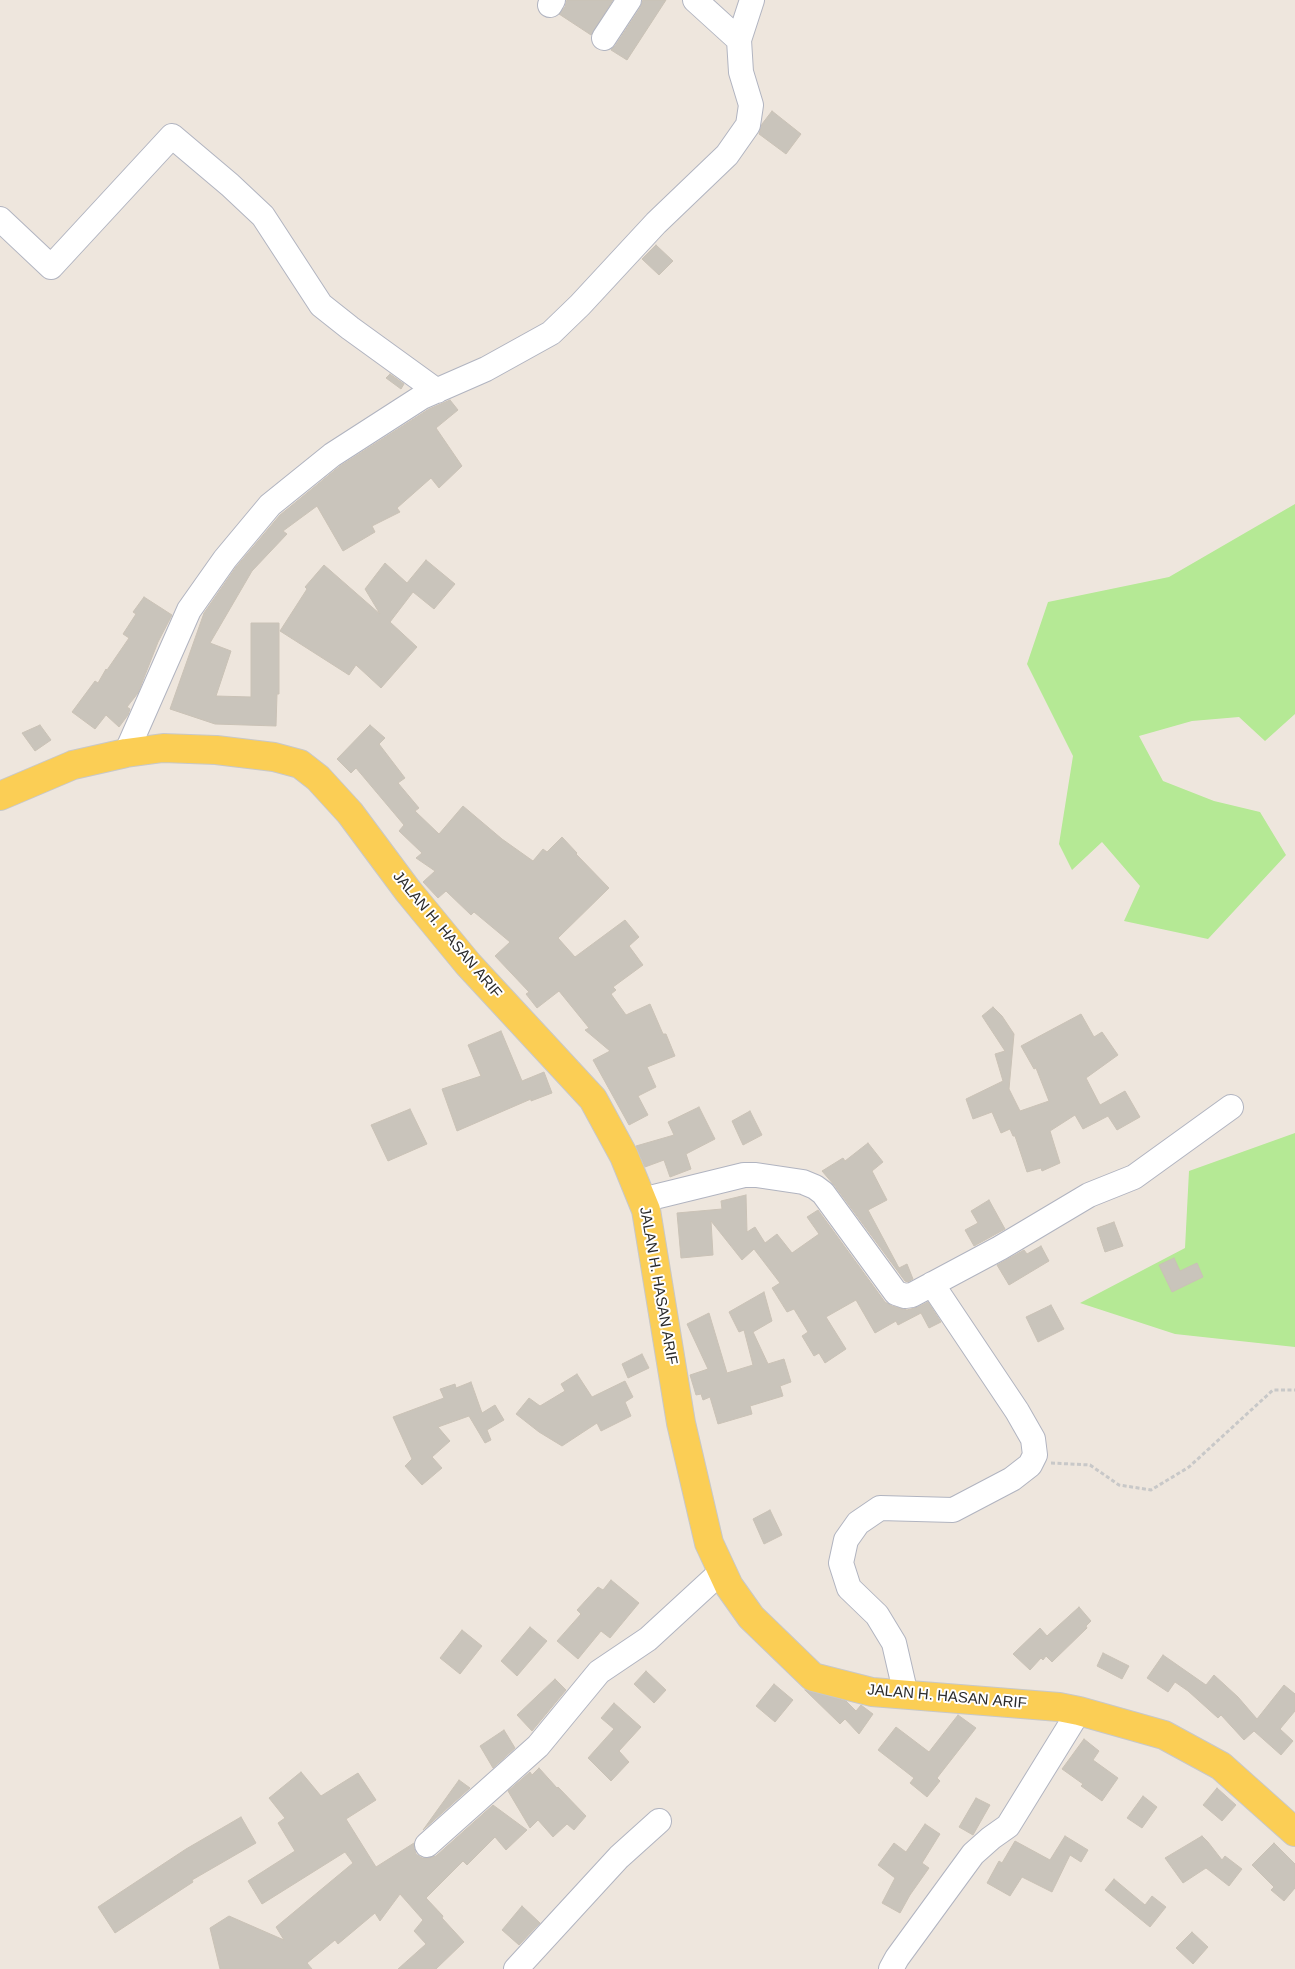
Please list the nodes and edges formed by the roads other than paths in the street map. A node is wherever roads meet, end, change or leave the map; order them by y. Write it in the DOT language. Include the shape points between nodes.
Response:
graph roads {
  1 [pos="629,0"];
  2 [pos="695,0"];
  3 [pos="752,0"];
  4 [pos="604,38"];
  5 [pos="739,40"];
  6 [pos="0,219"];
  7 [pos="437,391"];
  8 [pos="126,753"];
  9 [pos="0,796"];
  10 [pos="1231,1107"];
  11 [pos="642,1200"];
  12 [pos="932,1284"];
  13 [pos="722,1571"];
  14 [pos="906,1694"];
  15 [pos="1079,1711"];
  16 [pos="658,1821"];
  17 [pos="1295,1832"];
  18 [pos="427,1845"];
  19 [pos="516,1969"];
  20 [pos="892,1969"];
  1 -- 4 [label="street"];
  2 -- 5 [label="street"];
  3 -- 5 [label="street"];
  5 -- 7 [label="street" via="741,72 751,105 748,126 727,155 656,223 551,333 486,369"];
  6 -- 7 [label="street" via="51,267 172,136 263,216 321,305"];
  7 -- 8 [label="street" via="422,397 332,454 262,514 189,610"];
  8 -- 9 [label="main road, JALAN H. HASAN ARIF" via="73,765"];
  8 -- 11 [label="main road, JALAN H. HASAN ARIF" via="163,748 274,757 300,764 318,778 468,964 593,1100 624,1156"];
  10 -- 12 [label="street" via="1134,1177 1089,1194"];
  11 -- 12 [label="street" via="744,1175 803,1182 815,1187 833,1204 899,1296 912,1295"];
  11 -- 13 [label="main road, JALAN H. HASAN ARIF" via="682,1423 709,1543"];
  12 -- 14 [label="street" via="1017,1411 1033,1439 1035,1455 1030,1465 1012,1479 953,1510 880,1508 858,1523 846,1540 841,1563 849,1588 877,1615 894,1643"];
  13 -- 14 [label="main road, JALAN H. HASAN ARIF" via="728,1586 751,1617 812,1677 872,1692"];
  13 -- 18 [label="street" via="648,1639 599,1672 538,1746"];
  14 -- 15 [label="main road, JALAN H. HASAN ARIF"];
  15 -- 17 [label="main road, JALAN H. HASAN ARIF" via="1164,1735 1221,1766"];
  15 -- 20 [label="street" via="1008,1826 973,1854"];
  16 -- 19 [label="street" via="619,1857"];
}
